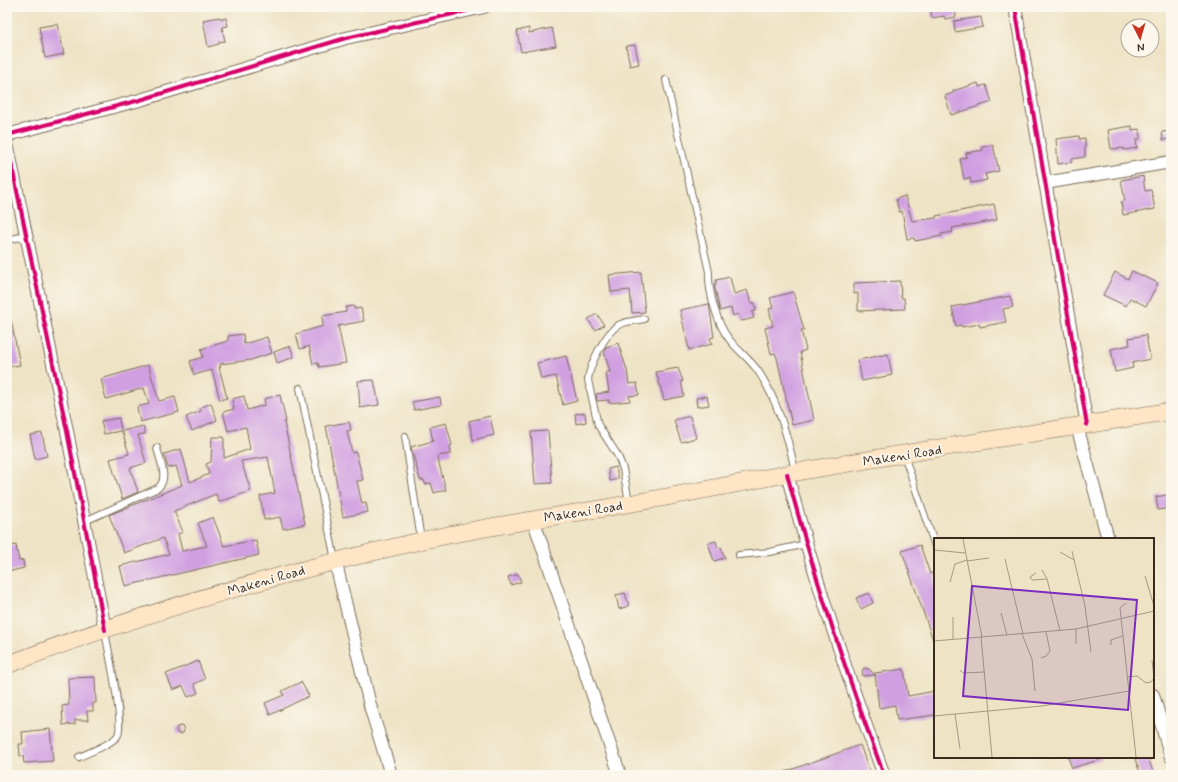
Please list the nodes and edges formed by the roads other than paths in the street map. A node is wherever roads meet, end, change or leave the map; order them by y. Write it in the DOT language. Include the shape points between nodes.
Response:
graph roads {
  1 [pos="484,7"];
  2 [pos="1014,7"];
  3 [pos="666,80"];
  4 [pos="7,135"];
  5 [pos="7,143"];
  6 [pos="1171,162"];
  7 [pos="1045,183"];
  8 [pos="26,236"];
  9 [pos="7,240"];
  10 [pos="644,319"];
  11 [pos="300,388"];
  12 [pos="1171,411"];
  13 [pos="1082,426"];
  14 [pos="405,436"];
  15 [pos="158,448"];
  16 [pos="904,455"];
  17 [pos="791,473"];
  18 [pos="629,504"];
  19 [pos="533,519"];
  20 [pos="85,521"];
  21 [pos="1108,538"];
  22 [pos="421,541"];
  23 [pos="934,543"];
  24 [pos="806,544"];
  25 [pos="739,555"];
  26 [pos="335,560"];
  27 [pos="105,630"];
  28 [pos="7,665"];
  29 [pos="1154,698"];
  30 [pos="79,757"];
  31 [pos="1171,757"];
  32 [pos="391,775"];
  33 [pos="620,775"];
  34 [pos="884,775"];
  1 -- 4 [label="street" via="346,38 140,100"];
  2 -- 7 [label="street"];
  3 -- 17 [label="lane" via="714,305 728,338 758,370 772,397 789,444"];
  5 -- 8 [label="street"];
  6 -- 7 [label="street"];
  7 -- 13 [label="street"];
  8 -- 9 [label="lane"];
  8 -- 20 [label="street"];
  10 -- 18 [label="lane" via="618,325 613,329 602,345 588,380 598,425 623,468"];
  11 -- 26 [label="lane"];
  12 -- 13 [label="main road, Makeni Road"];
  13 -- 16 [label="main road, Makeni Road"];
  13 -- 21 [label="street"];
  14 -- 22 [label="lane"];
  15 -- 20 [label="lane" via="163,484"];
  16 -- 17 [label="main road, Makeni Road"];
  16 -- 23 [label="lane"];
  17 -- 18 [label="main road, Makeni Road"];
  17 -- 24 [label="street"];
  18 -- 19 [label="main road, Makeni Road"];
  19 -- 22 [label="main road, Makeni Road"];
  19 -- 33 [label="street"];
  20 -- 27 [label="street"];
  22 -- 26 [label="main road, Makeni Road"];
  24 -- 25 [label="lane" via="770,552"];
  24 -- 34 [label="street" via="857,704"];
  26 -- 27 [label="main road, Makeni Road"];
  26 -- 32 [label="street" via="369,702"];
  27 -- 28 [label="main road, Makeni Road"];
  27 -- 30 [label="lane" via="120,719 118,735 112,741"];
  29 -- 31 [label="street"];
}
